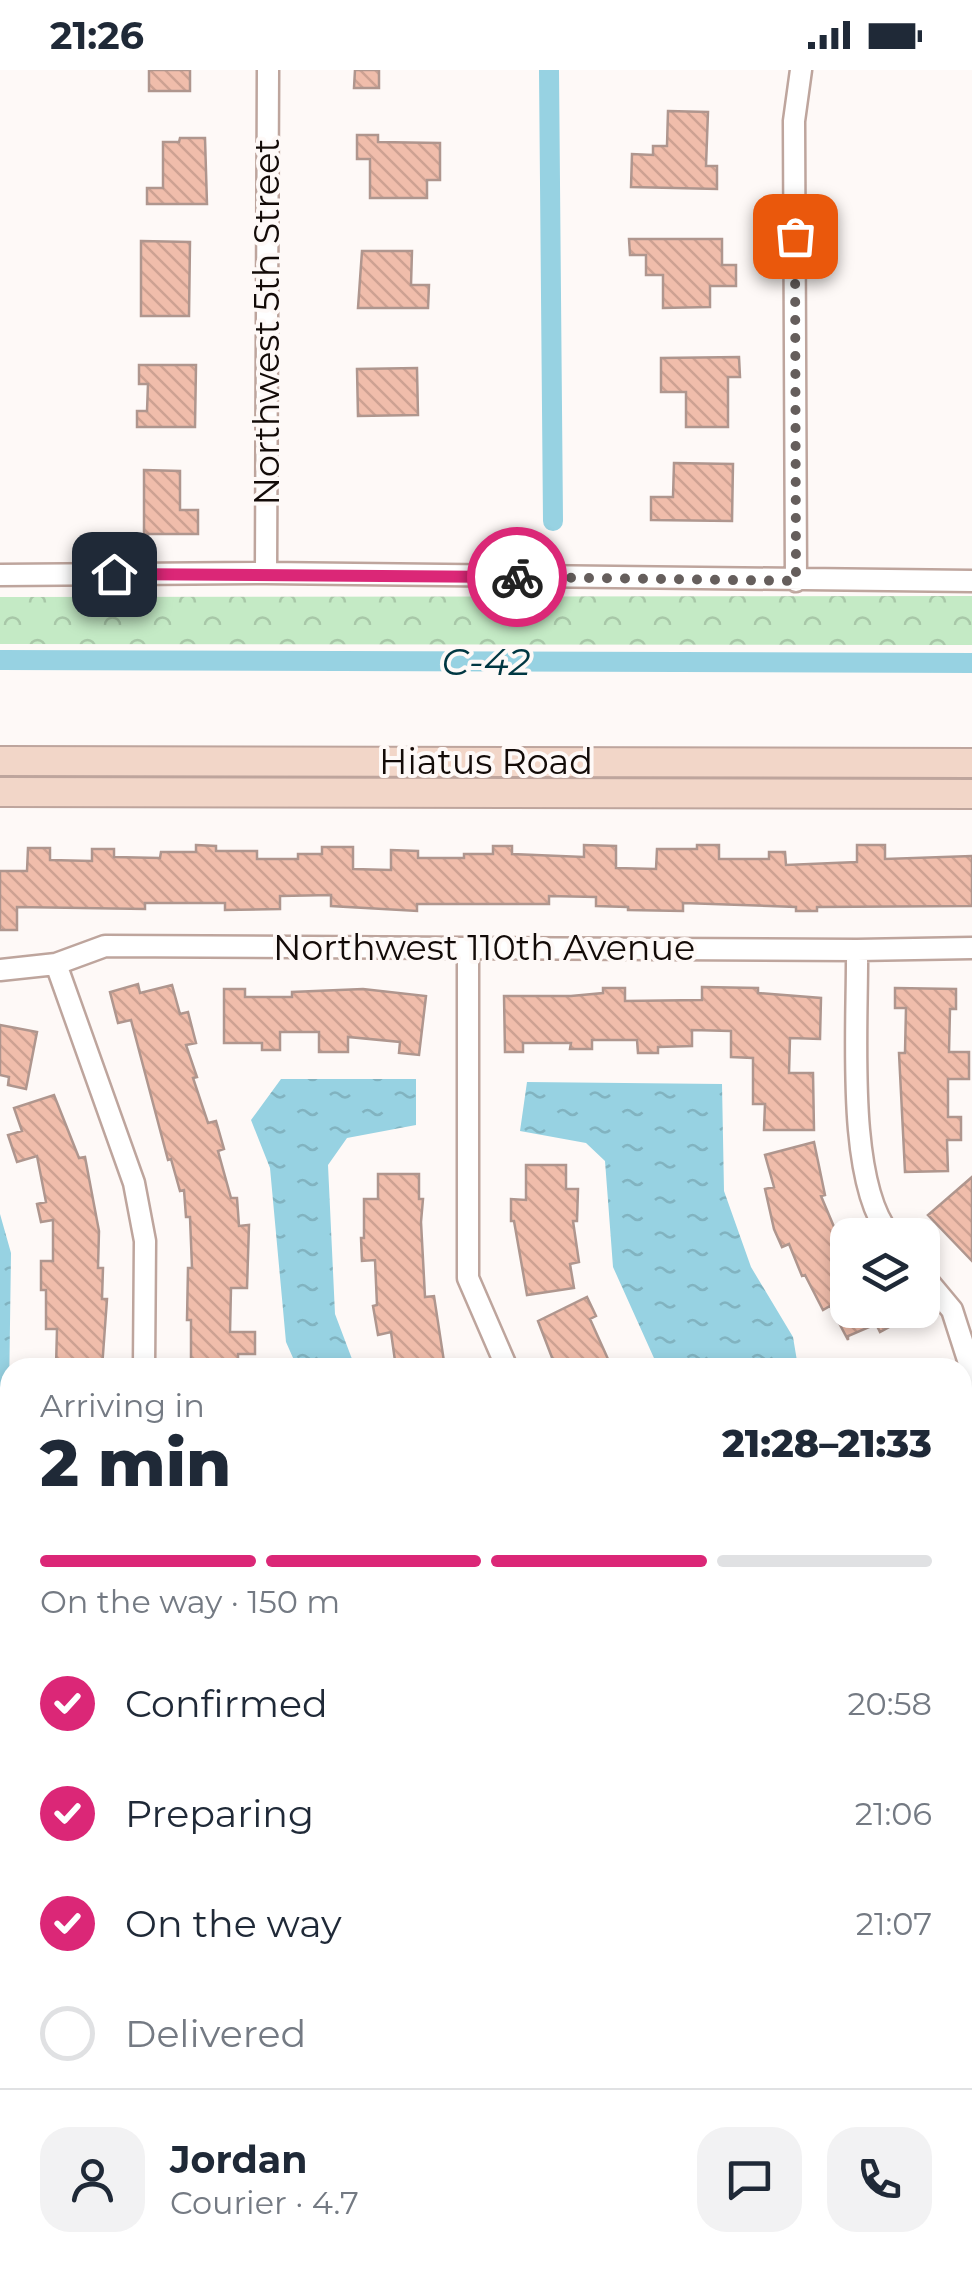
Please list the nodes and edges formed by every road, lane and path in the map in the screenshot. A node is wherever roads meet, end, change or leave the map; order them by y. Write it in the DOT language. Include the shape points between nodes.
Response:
graph roads {
  1 [pos="268,70"];
  2 [pos="801,70"];
  3 [pos="0,574"];
  4 [pos="266,574"];
  5 [pos="796,581"];
  6 [pos="972,581"];
  7 [pos="0,761"];
  8 [pos="53,761"];
  9 [pos="972,763"];
  10 [pos="0,792"];
  11 [pos="52,792"];
  12 [pos="972,794"];
  13 [pos="468,948"];
  14 [pos="972,948"];
  15 [pos="857,950"];
  16 [pos="56,964"];
  17 [pos="0,970"];
  18 [pos="877,1218"];
  19 [pos="940,1296"];
  20 [pos="144,1358"];
  21 [pos="503,1358"];
  22 [pos="966,1358"];
  1 -- 4 [label="street, Northwest 5th Street"];
  2 -- 5 [label="street" via="794,121"];
  3 -- 4 [label="street"];
  4 -- 5 [label="street"];
  5 -- 6 [label="street"];
  7 -- 8 [label="main road, Hiatus Road"];
  8 -- 9 [label="main road, Hiatus Road"];
  8 -- 11 [label="main road"];
  10 -- 11 [label="main road, Hiatus Road"];
  11 -- 12 [label="main road, Hiatus Road"];
  13 -- 15 [label="street, Northwest 110th Avenue"];
  13 -- 16 [label="street, Northwest 110th Avenue" via="105,946"];
  13 -- 21 [label="street" via="468,1278"];
  14 -- 15 [label="street, Northwest 110th Avenue"];
  15 -- 18 [label="street" via="860,1159"];
  16 -- 17 [label="street, Northwest 110th Avenue"];
  16 -- 20 [label="street" via="134,1182 146,1241"];
  19 -- 22 [label="street" via="952,1310"];
}
